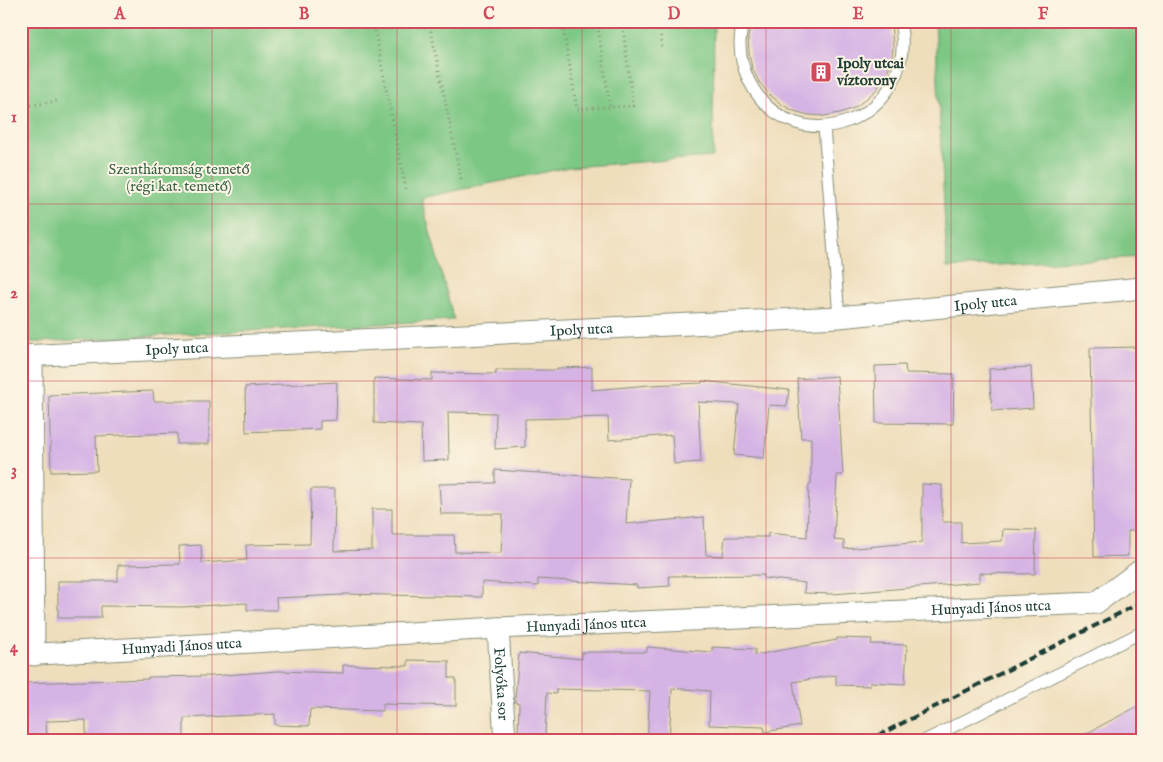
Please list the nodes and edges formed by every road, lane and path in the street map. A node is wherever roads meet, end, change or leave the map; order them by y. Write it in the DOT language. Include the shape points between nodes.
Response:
graph roads {
  1 [pos="373,21"];
  2 [pos="429,21"];
  3 [pos="562,21"];
  4 [pos="596,21"];
  5 [pos="622,21"];
  6 [pos="659,21"];
  7 [pos="744,21"];
  8 [pos="900,21"];
  9 [pos="662,48"];
  10 [pos="57,101"];
  11 [pos="21,107"];
  12 [pos="610,107"];
  13 [pos="824,127"];
  14 [pos="461,180"];
  15 [pos="406,190"];
  16 [pos="1142,288"];
  17 [pos="839,317"];
  18 [pos="27,356"];
  19 [pos="1142,569"];
  20 [pos="498,628"];
  21 [pos="1142,632"];
  22 [pos="27,655"];
  23 [pos="505,741"];
  24 [pos="924,741"];
  1 -- 15 [label="path"];
  2 -- 14 [label="path"];
  3 -- 12 [label="path" via="577,109"];
  4 -- 12 [label="path"];
  5 -- 12 [label="path" via="633,106"];
  6 -- 9 [label="path"];
  7 -- 13 [label="lane" via="741,59 753,88 763,101 788,119"];
  8 -- 13 [label="lane" via="903,37 900,67 886,94 863,115"];
  10 -- 11 [label="path"];
  13 -- 17 [label="lane"];
  16 -- 17 [label="street, Ipoly utca"];
  17 -- 18 [label="street, Ipoly utca"];
  18 -- 22 [label="street"];
  19 -- 20 [label="street, Hunyadi János utca" via="1096,603"];
  20 -- 22 [label="street, Hunyadi János utca"];
  20 -- 23 [label="street, Folyóka sor"];
  21 -- 24 [label="lane"];
}
